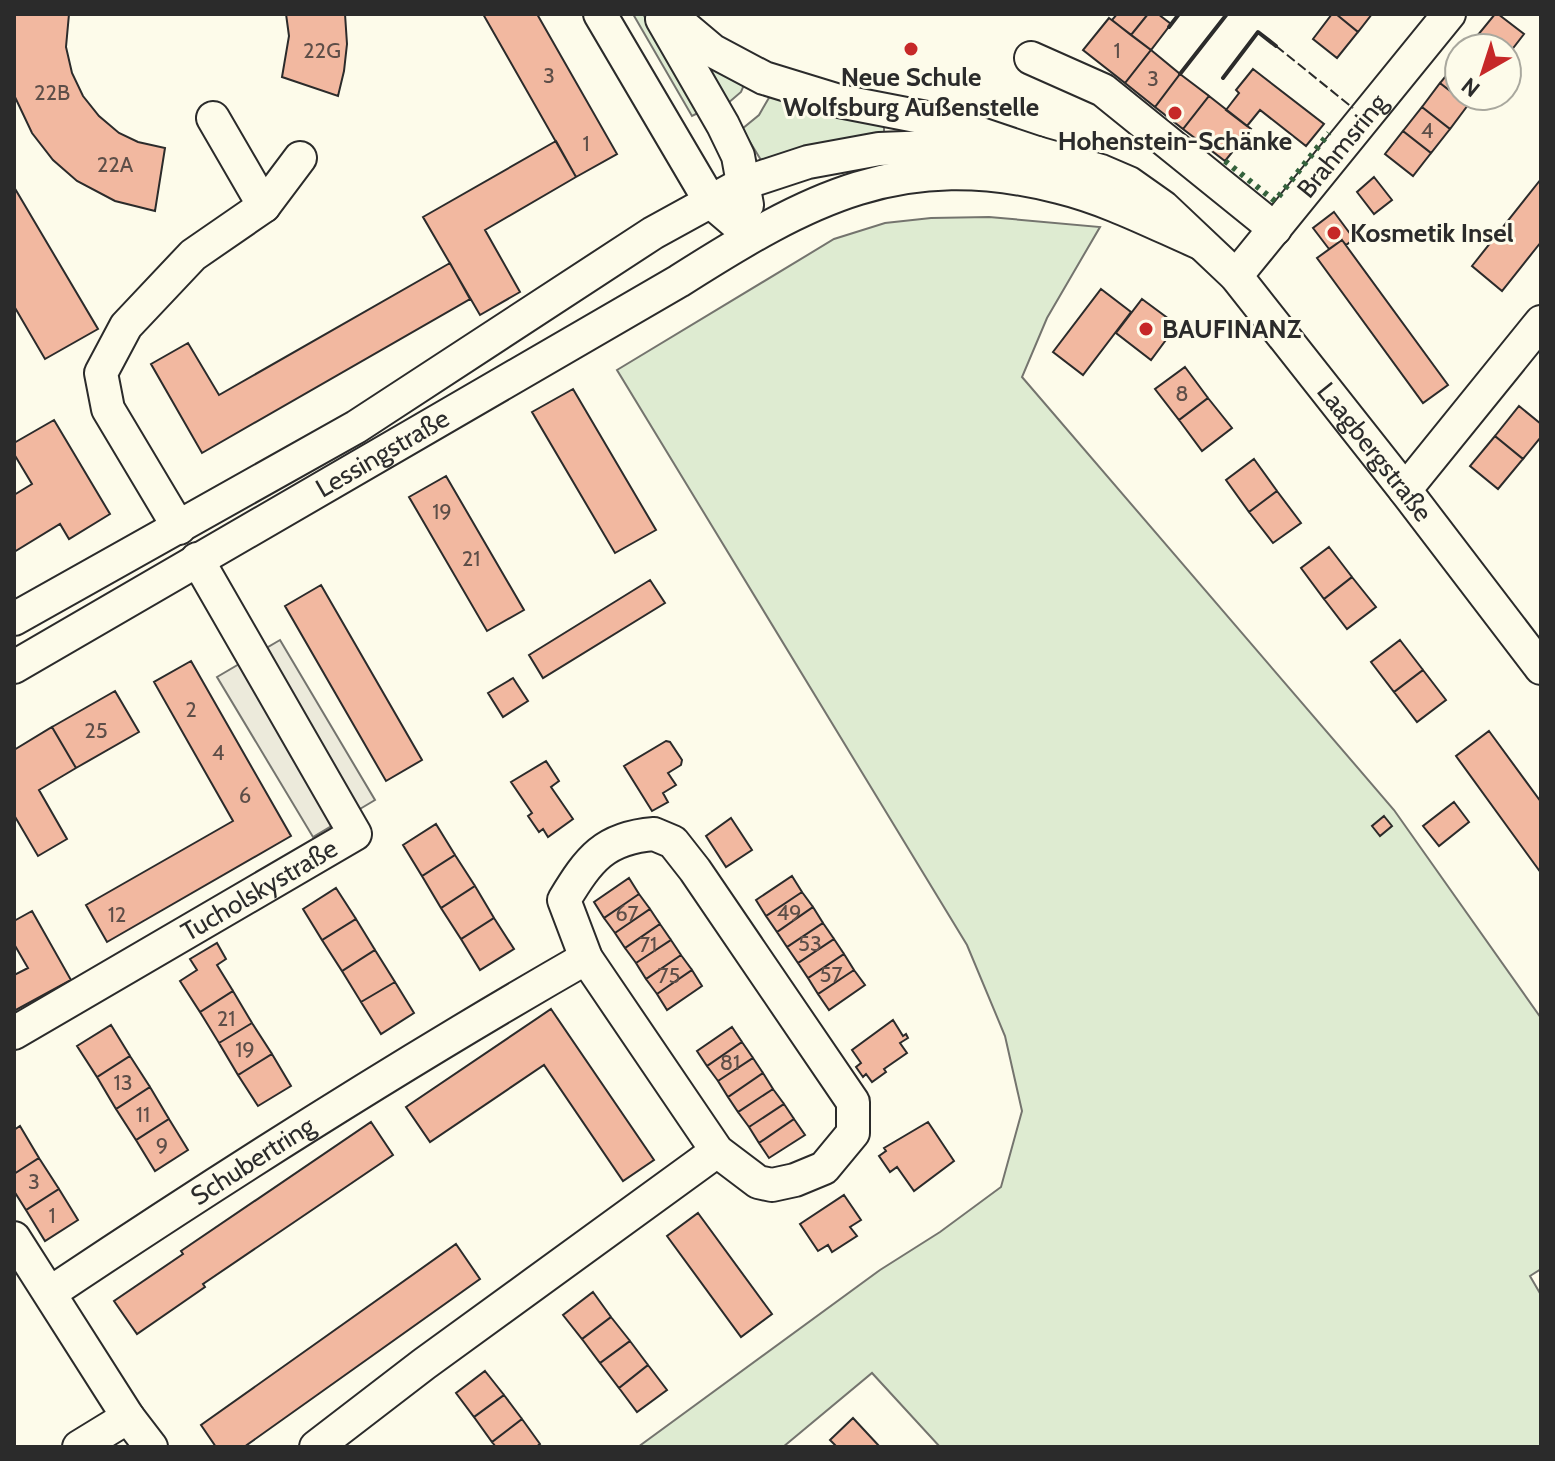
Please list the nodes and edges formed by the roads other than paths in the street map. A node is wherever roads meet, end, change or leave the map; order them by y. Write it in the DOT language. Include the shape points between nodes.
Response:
graph roads {
  1 [pos="600,14"];
  2 [pos="659,14"];
  3 [pos="669,14"];
  4 [pos="1449,14"];
  5 [pos="1031,58"];
  6 [pos="213,118"];
  7 [pos="1037,153"];
  8 [pos="300,158"];
  9 [pos="744,183"];
  10 [pos="710,201"];
  11 [pos="264,206"];
  12 [pos="1275,229"];
  13 [pos="750,235"];
  14 [pos="1200,243"];
  15 [pos="1236,276"];
  16 [pos="1541,322"];
  17 [pos="1405,490"];
  18 [pos="179,528"];
  19 [pos="197,559"];
  20 [pos="14,619"];
  21 [pos="14,667"];
  22 [pos="1541,668"];
  23 [pos="586,958"];
  24 [pos="14,1033"];
  25 [pos="717,1151"];
  26 [pos="14,1238"];
  27 [pos="50,1293"];
  28 [pos="128,1417"];
  29 [pos="79,1447"];
  30 [pos="151,1447"];
  31 [pos="316,1447"];
  1 -- 10 [label="street"];
  2 -- 9 [label="street" via="723,125"];
  3 -- 7 [label="street, Laagbergstraße" via="713,51 764,78 839,101 942,121"];
  4 -- 12 [label="street, Brahmsring"];
  5 -- 12 [label="street" via="1103,90"];
  6 -- 11 [label="street"];
  7 -- 9 [label="street, Laagbergstraße" via="958,146 879,149 808,162"];
  7 -- 14 [label="street, Laagbergstraße" via="1129,183"];
  8 -- 11 [label="street"];
  9 -- 10 [label="street, Laagbergstraße"];
  9 -- 13 [label="street"];
  10 -- 13 [label="street"];
  10 -- 18 [label="street, Lessingstraße" via="356,427"];
  11 -- 18 [label="street" via="193,255 126,326 101,373 108,409"];
  12 -- 15 [label="street, Brahmsring"];
  13 -- 14 [label="street, Laagbergstraße" via="865,185 919,174 974,172 1062,187"];
  13 -- 19 [label="street, Lessingstraße"];
  14 -- 15 [label="street, Laagbergstraße"];
  15 -- 17 [label="street, Laagbergstraße"];
  16 -- 17 [label="street"];
  17 -- 22 [label="street, Laagbergstraße"];
  18 -- 20 [label="street, Lessingstraße"];
  19 -- 21 [label="street, Lessingstraße"];
  19 -- 24 [label="street, Tucholskystraße" via="355,834"];
  23 -- 25 [label="street"];
  23 -- 25 [label="street" via="564,900 578,877 614,842 654,834 673,842 853,1102 853,1133 824,1168 795,1180 758,1182"];
  23 -- 27 [label="street, Schubertring" via="276,1144"];
  25 -- 31 [label="street"];
  26 -- 27 [label="street"];
  27 -- 28 [label="street"];
  28 -- 29 [label="street"];
  28 -- 30 [label="street"];
}
